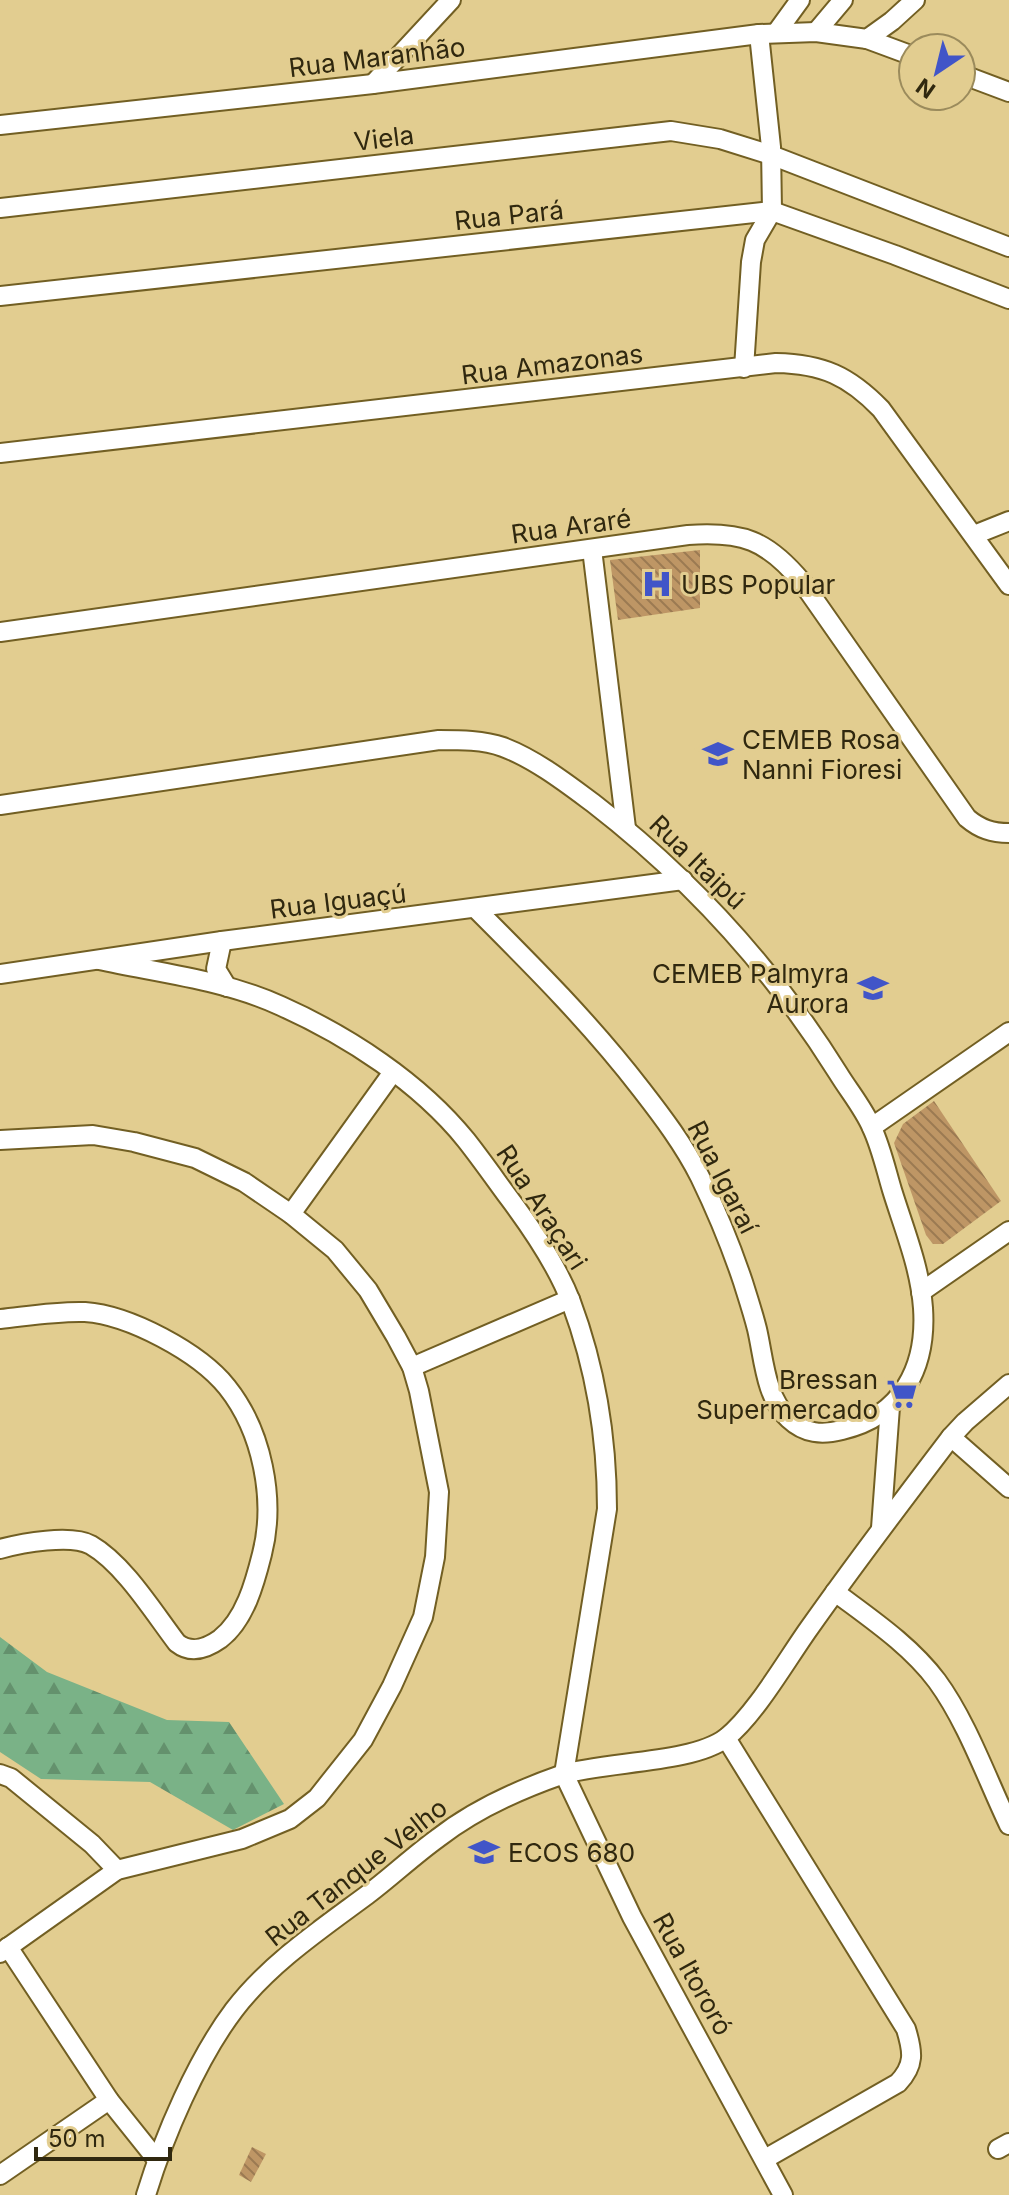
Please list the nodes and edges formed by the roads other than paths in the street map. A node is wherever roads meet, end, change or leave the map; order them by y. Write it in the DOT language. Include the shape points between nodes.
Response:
graph roads {
  1 [pos="451,0"];
  2 [pos="800,0"];
  3 [pos="843,0"];
  4 [pos="915,0"];
  5 [pos="816,32"];
  6 [pos="768,34"];
  7 [pos="867,39"];
  8 [pos="897,50"];
  9 [pos="977,80"];
  10 [pos="373,84"];
  11 [pos="1009,92"];
  12 [pos="0,125"];
  13 [pos="771,155"];
  14 [pos="0,208"];
  15 [pos="772,211"];
  16 [pos="1009,247"];
  17 [pos="0,296"];
  18 [pos="1009,299"];
  19 [pos="744,368"];
  20 [pos="0,453"];
  21 [pos="1009,521"];
  22 [pos="974,535"];
  23 [pos="592,549"];
  24 [pos="1009,585"];
  25 [pos="0,632"];
  26 [pos="0,805"];
  27 [pos="626,828"];
  28 [pos="1009,833"];
  29 [pos="683,880"];
  30 [pos="476,909"];
  31 [pos="222,941"];
  32 [pos="99,960"];
  33 [pos="0,974"];
  34 [pos="227,987"];
  35 [pos="1009,1032"];
  36 [pos="393,1072"];
  37 [pos="872,1127"];
  38 [pos="0,1140"];
  39 [pos="291,1214"];
  40 [pos="1009,1231"];
  41 [pos="921,1292"];
  42 [pos="570,1299"];
  43 [pos="0,1319"];
  44 [pos="412,1367"];
  45 [pos="1009,1384"];
  46 [pos="890,1407"];
  47 [pos="951,1437"];
  48 [pos="1009,1488"];
  49 [pos="881,1529"];
  50 [pos="0,1549"];
  51 [pos="835,1592"];
  52 [pos="726,1738"];
  53 [pos="0,1774"];
  54 [pos="564,1774"];
  55 [pos="1009,1825"];
  56 [pos="117,1870"];
  57 [pos="4,1950"];
  58 [pos="109,2100"];
  59 [pos="765,2159"];
  60 [pos="157,2160"];
  61 [pos="0,2175"];
  62 [pos="146,2195"];
  63 [pos="783,2195"];
  1 -- 10 [label="street"];
  2 -- 6 [label="street"];
  3 -- 5 [label="street"];
  4 -- 7 [label="street"];
  5 -- 6 [label="street, Rua Maranhão"];
  5 -- 7 [label="street, Rua Maranhão"];
  6 -- 10 [label="street, Rua Maranhão"];
  6 -- 13 [label="street"];
  7 -- 8 [label="street"];
  9 -- 11 [label="street"];
  10 -- 12 [label="street, Rua Maranhão"];
  13 -- 14 [label="street, Viela" via="671,131"];
  13 -- 15 [label="street"];
  13 -- 16 [label="street, Viela"];
  15 -- 17 [label="street, Rua Pará"];
  15 -- 18 [label="street, Rua Pará"];
  15 -- 19 [label="street" via="755,240 751,262"];
  19 -- 20 [label="street, Rua Amazonas"];
  19 -- 22 [label="street, Rua Amazonas" via="802,363 832,371 861,388"];
  21 -- 22 [label="street"];
  22 -- 24 [label="street, Rua Amazonas"];
  23 -- 25 [label="street, Rua Araré"];
  23 -- 27 [label="street"];
  23 -- 28 [label="street, Rua Araré" via="716,533 761,544 802,582 967,818 992,832"];
  26 -- 27 [label="street, Rua Itaipú" via="439,740 474,740 530,761"];
  27 -- 29 [label="street, Rua Itaipú"];
  29 -- 30 [label="street, Rua Iguaçú"];
  29 -- 37 [label="street, Rua Itaipú" via="780,989"];
  30 -- 31 [label="street, Rua Iguaçú"];
  30 -- 46 [label="street, Rua Igaraí" via="562,995 664,1118 698,1174 742,1279 767,1379 785,1416 814,1433 829,1433 870,1422"];
  31 -- 32 [label="street, Rua Iguaçú"];
  31 -- 34 [label="street" via="216,969"];
  32 -- 33 [label="street, Rua Iguaçú"];
  32 -- 34 [label="street, Rua Araçari"];
  34 -- 36 [label="street, Rua Araçari" via="328,1029"];
  35 -- 37 [label="street"];
  36 -- 39 [label="street"];
  36 -- 42 [label="street, Rua Araçari" via="464,1138 524,1218"];
  37 -- 41 [label="street, Rua Itaipú"];
  38 -- 39 [label="street" via="93,1135 134,1142 195,1158"];
  39 -- 44 [label="street" via="335,1250 368,1290"];
  40 -- 41 [label="street"];
  41 -- 46 [label="street, Rua Itaipú" via="922,1348 914,1372"];
  42 -- 44 [label="street"];
  42 -- 54 [label="street, Rua Araçari" via="600,1407 607,1509"];
  43 -- 50 [label="street" via="86,1312 156,1333 226,1386 250,1426 267,1495 266,1539 255,1582 231,1630 196,1650 177,1643 121,1572 90,1544 65,1540"];
  44 -- 56 [label="street" via="439,1492 435,1557 423,1617 363,1740 317,1798 290,1819 242,1839"];
  45 -- 47 [label="street"];
  46 -- 49 [label="street"];
  47 -- 48 [label="street"];
  47 -- 49 [label="street"];
  49 -- 51 [label="street"];
  51 -- 52 [label="street"];
  51 -- 55 [label="street" via="887,1631 935,1679"];
  52 -- 54 [label="street, Rua Tanque Velho" via="700,1751"];
  52 -- 59 [label="street" via="906,2029 912,2049 912,2064 898,2083"];
  53 -- 56 [label="street" via="92,1844"];
  54 -- 59 [label="street, Rua Itororó" via="632,1917"];
  54 -- 60 [label="street, Rua Tanque Velho" via="511,1794 438,1837 254,1987 212,2044"];
  56 -- 57 [label="street"];
  57 -- 58 [label="street"];
  58 -- 60 [label="street"];
  58 -- 61 [label="street"];
  59 -- 63 [label="street, Rua Itororó"];
  60 -- 62 [label="street, Rua Tanque Velho"];
}
